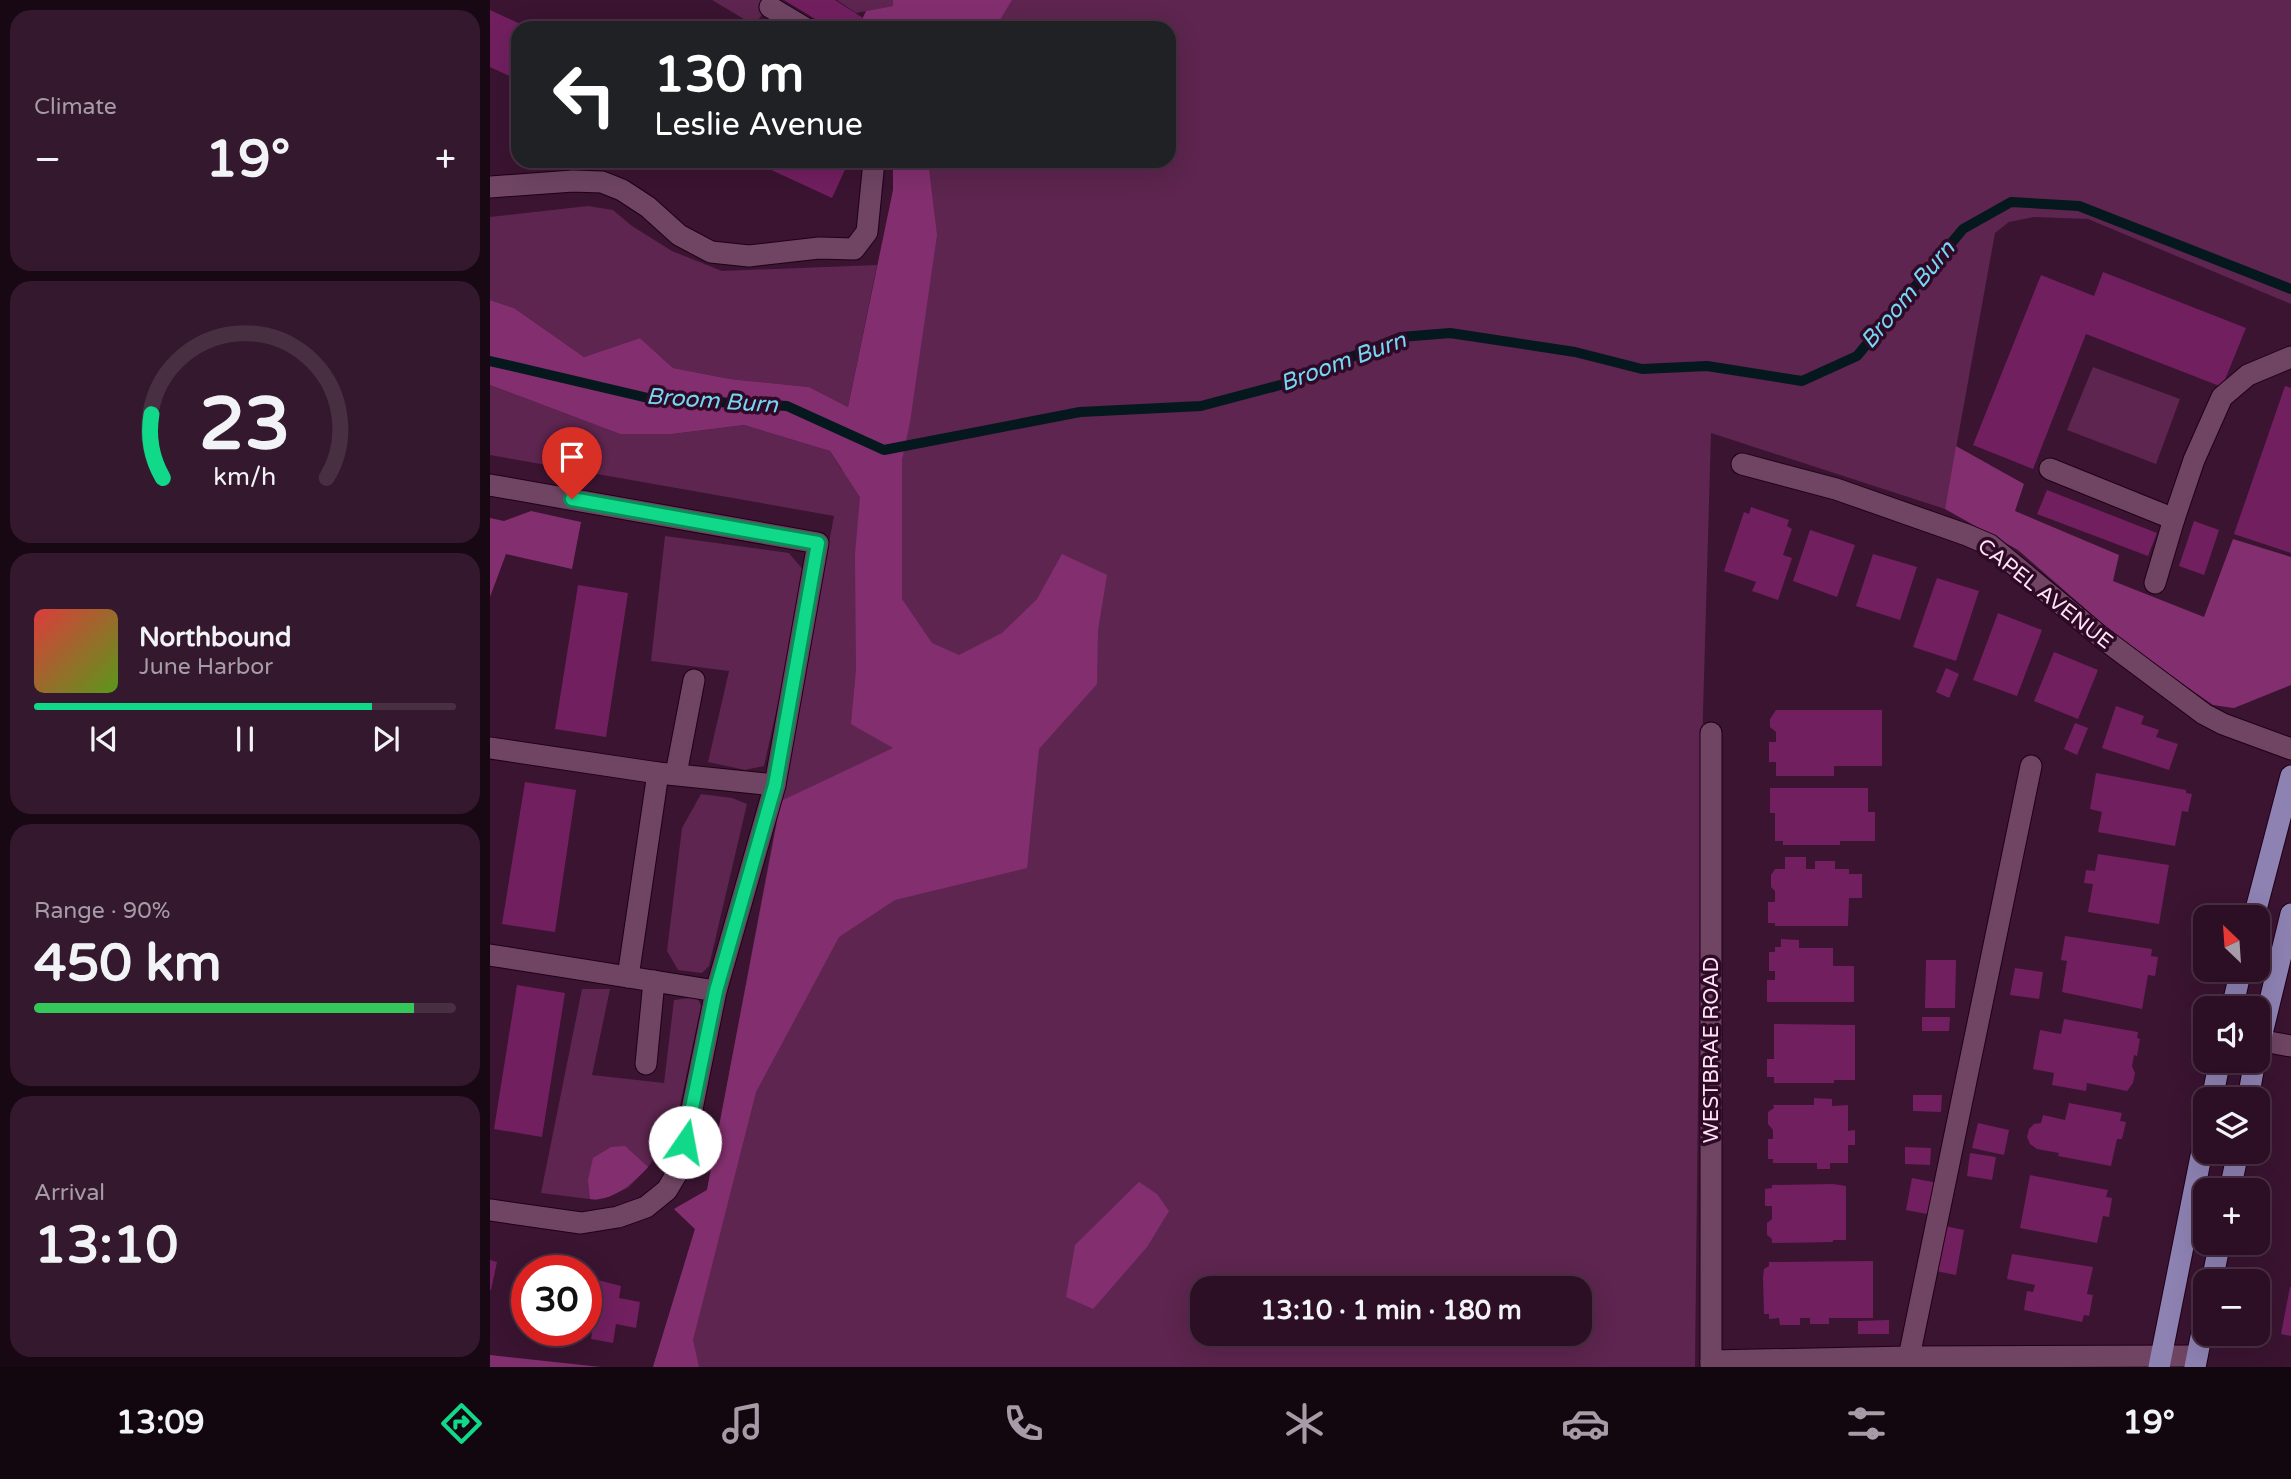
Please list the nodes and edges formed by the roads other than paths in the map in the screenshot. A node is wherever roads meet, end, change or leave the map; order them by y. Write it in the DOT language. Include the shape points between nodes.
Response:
graph roads {
  1 [pos="771,7"];
  2 [pos="794,21"];
  3 [pos="873,168"];
  4 [pos="490,187"];
  5 [pos="2291,357"];
  6 [pos="1742,464"];
  7 [pos="2050,469"];
  8 [pos="490,485"];
  9 [pos="2174,519"];
  10 [pos="2155,583"];
  11 [pos="694,680"];
  12 [pos="1711,733"];
  13 [pos="490,748"];
  14 [pos="2291,749"];
  15 [pos="2031,766"];
  16 [pos="667,774"];
  17 [pos="2291,776"];
  18 [pos="775,785"];
  19 [pos="2257,905"];
  20 [pos="2291,914"];
  21 [pos="490,955"];
  22 [pos="628,977"];
  23 [pos="654,981"];
  24 [pos="716,991"];
  25 [pos="2270,997"];
  26 [pos="2291,1046"];
  27 [pos="2270,1047"];
  28 [pos="646,1064"];
  29 [pos="2199,1164"];
  30 [pos="490,1210"];
  31 [pos="1909,1357"];
  32 [pos="2086,1361"];
  33 [pos="2160,1361"];
  34 [pos="2196,1362"];
  35 [pos="1711,1364"];
  1 -- 2 [label="street"];
  3 -- 4 [label="street" via="867,232 854,249 819,247 749,257 711,252 679,235 622,190 602,182"];
  5 -- 9 [label="street" via="2248,375 2222,397"];
  6 -- 14 [label="street, CAPEL AVENUE" via="1836,489 1990,545 2204,714"];
  7 -- 9 [label="street"];
  8 -- 18 [label="street" via="818,543"];
  9 -- 10 [label="street"];
  11 -- 16 [label="street"];
  12 -- 35 [label="street, WESTBRAE ROAD"];
  13 -- 16 [label="street"];
  15 -- 31 [label="street"];
  16 -- 18 [label="street"];
  16 -- 22 [label="street"];
  17 -- 19 [label="main road"];
  18 -- 24 [label="street"];
  20 -- 25 [label="main road"];
  21 -- 22 [label="street"];
  22 -- 23 [label="street"];
  23 -- 24 [label="street"];
  23 -- 28 [label="street"];
  24 -- 30 [label="street" via="680,1168 667,1189 646,1207 581,1223"];
  26 -- 27 [label="street"];
  29 -- 33 [label="main road"];
  31 -- 32 [label="street"];
  31 -- 35 [label="street"];
  32 -- 33 [label="street"];
  33 -- 34 [label="street"];
}
